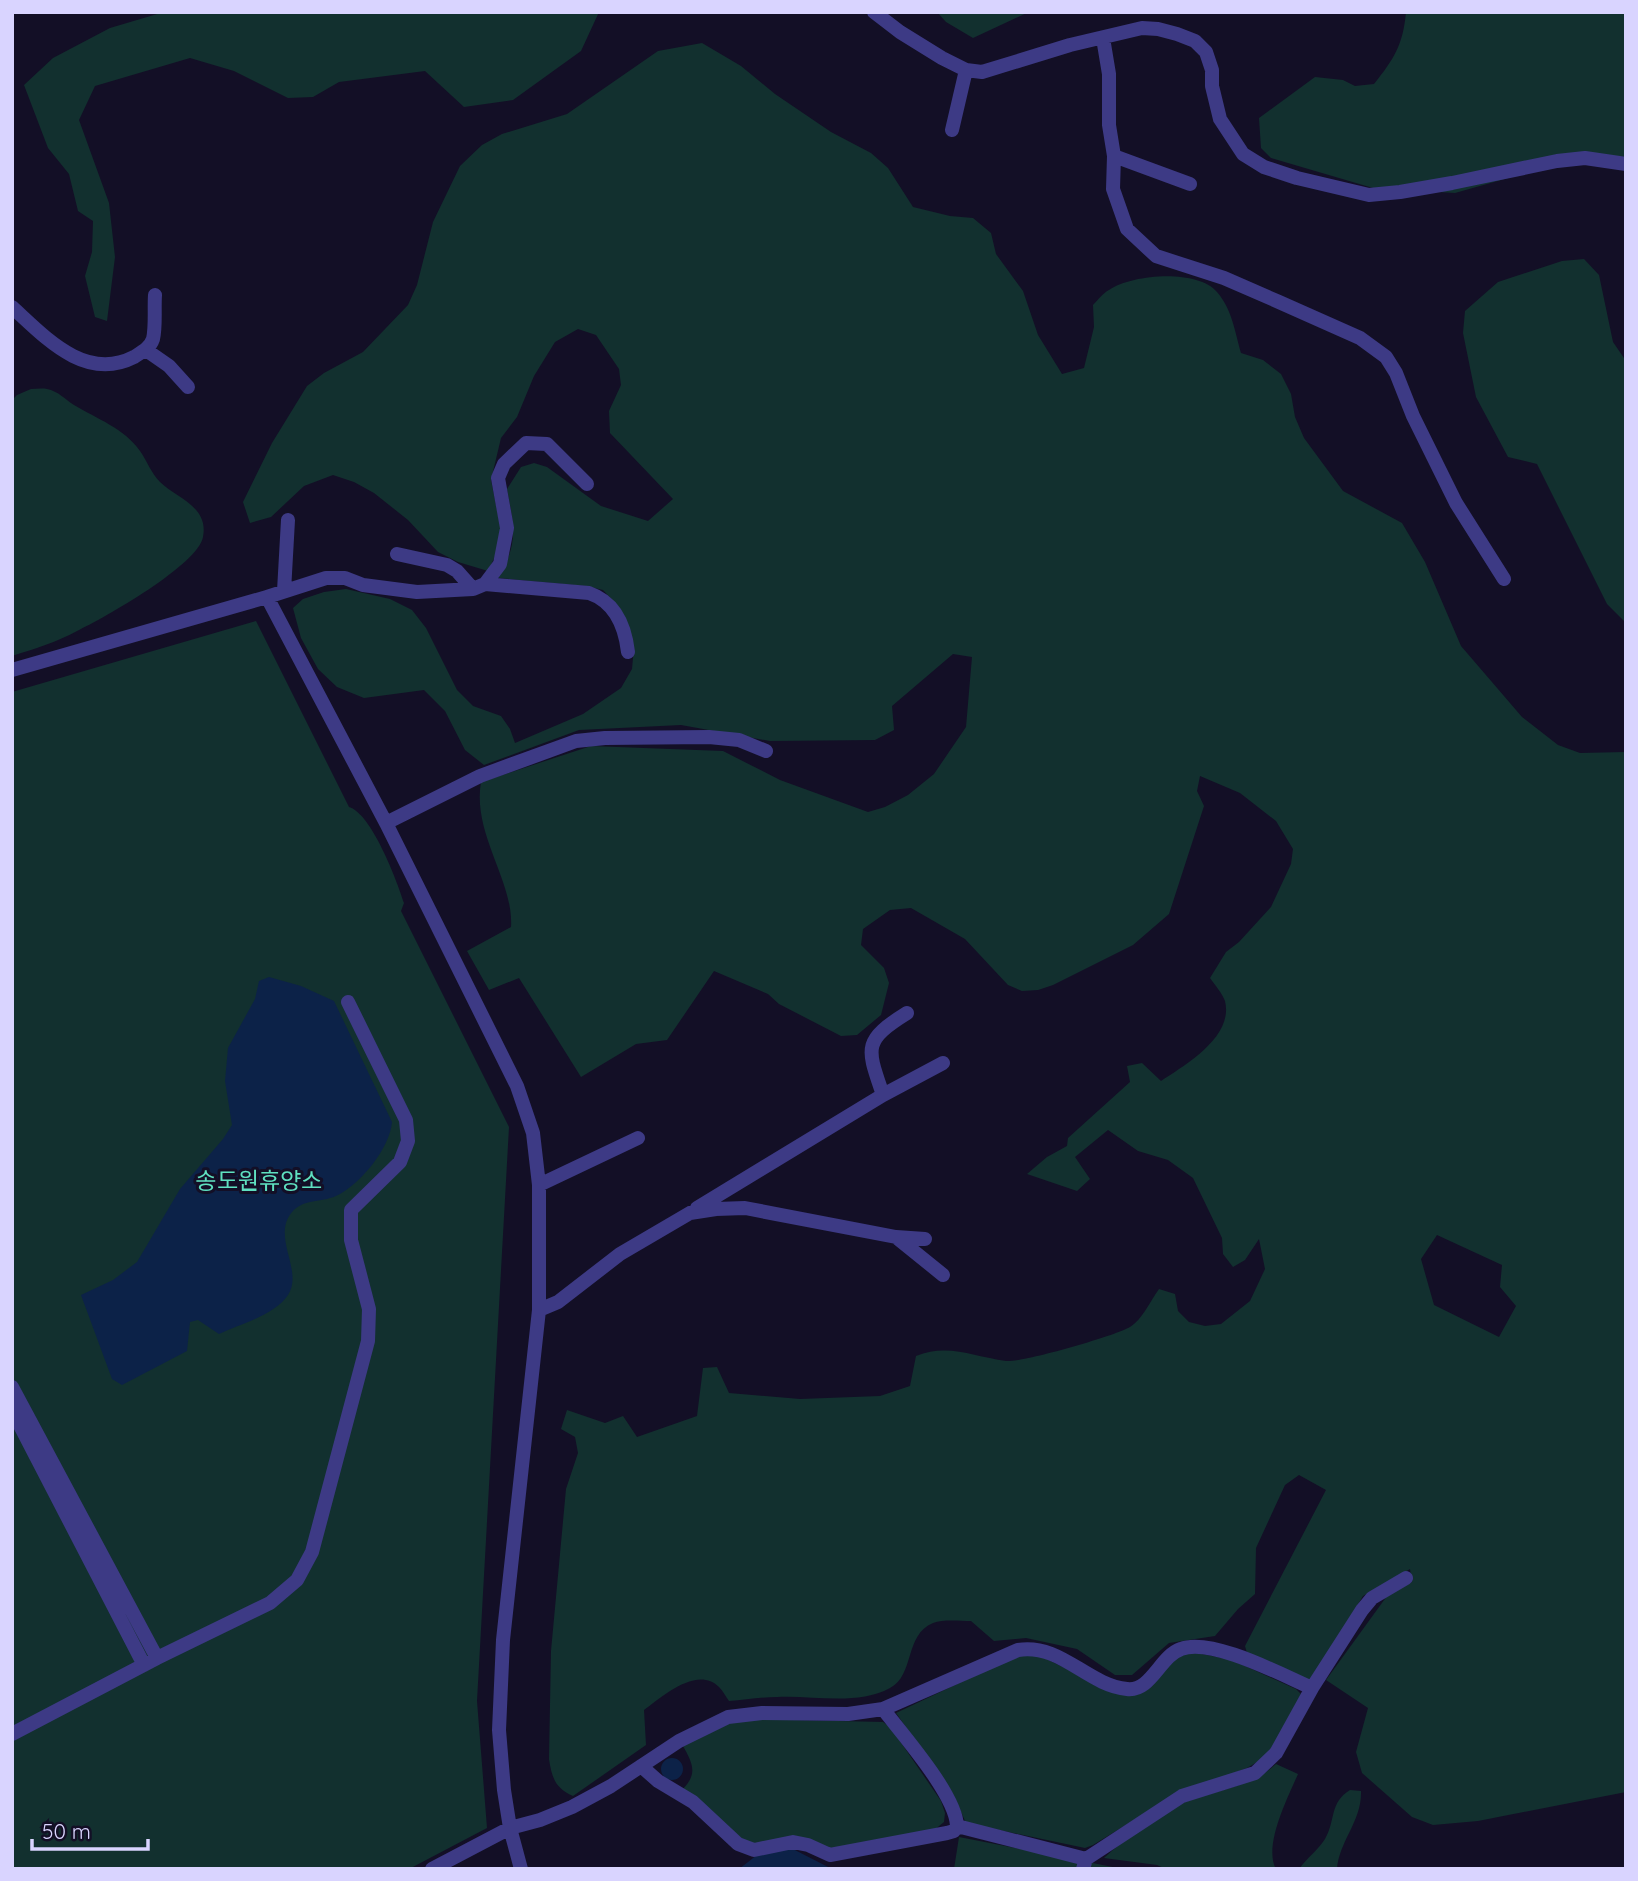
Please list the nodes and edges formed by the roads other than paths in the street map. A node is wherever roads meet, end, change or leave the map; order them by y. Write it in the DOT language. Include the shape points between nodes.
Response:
graph roads {
  1 [pos="874,12"];
  2 [pos="1103,38"];
  3 [pos="966,70"];
  4 [pos="953,130"];
  5 [pos="1114,156"];
  6 [pos="1626,164"];
  7 [pos="1190,184"];
  8 [pos="155,295"];
  9 [pos="12,307"];
  10 [pos="146,350"];
  11 [pos="188,387"];
  12 [pos="587,484"];
  13 [pos="288,520"];
  14 [pos="397,554"];
  15 [pos="1504,579"];
  16 [pos="479,587"];
  17 [pos="284,591"];
  18 [pos="267,597"];
  19 [pos="628,652"];
  20 [pos="12,670"];
  21 [pos="766,751"];
  22 [pos="386,823"];
  23 [pos="348,1002"];
  24 [pos="907,1013"];
  25 [pos="943,1063"];
  26 [pos="883,1095"];
  27 [pos="638,1138"];
  28 [pos="539,1185"];
  29 [pos="690,1213"];
  30 [pos="896,1237"];
  31 [pos="925,1239"];
  32 [pos="943,1275"];
  33 [pos="539,1310"];
  34 [pos="15,1405"];
  35 [pos="1406,1578"];
  36 [pos="157,1658"];
  37 [pos="144,1665"];
  38 [pos="1312,1688"];
  39 [pos="883,1709"];
  40 [pos="12,1734"];
  41 [pos="642,1766"];
  42 [pos="957,1826"];
  43 [pos="510,1828"];
  44 [pos="1084,1864"];
  45 [pos="432,1869"];
  46 [pos="521,1869"];
  1 -- 3 [label="street"];
  2 -- 3 [label="street" via="982,72"];
  2 -- 5 [label="street"];
  2 -- 6 [label="street" via="1158,29 1195,41 1206,52 1212,70 1220,119 1243,154 1264,167 1309,181 1369,195 1557,161"];
  3 -- 4 [label="street"];
  5 -- 7 [label="street"];
  5 -- 15 [label="street" via="1113,189 1127,229 1156,256 1291,307 1360,338 1386,357 1456,503"];
  8 -- 10 [label="street" via="153,340"];
  9 -- 10 [label="street" via="75,359 97,364 126,361"];
  10 -- 11 [label="street"];
  12 -- 16 [label="street" via="547,444 526,443 504,464 498,478 507,528 500,564"];
  13 -- 17 [label="street"];
  14 -- 16 [label="street" via="447,565"];
  16 -- 17 [label="street" via="417,592 326,578"];
  16 -- 19 [label="street" via="589,593 603,598 626,634"];
  17 -- 18 [label="street"];
  18 -- 20 [label="street"];
  18 -- 22 [label="street"];
  21 -- 22 [label="street" via="739,740 709,737 576,741 480,776"];
  22 -- 28 [label="street" via="517,1086 533,1133"];
  23 -- 36 [label="street" via="406,1120 408,1141 400,1162 351,1210 351,1240 369,1309 368,1341 312,1552 298,1580 270,1603"];
  24 -- 26 [label="street" via="878,1033 871,1045 871,1060"];
  25 -- 26 [label="street"];
  26 -- 29 [label="street"];
  27 -- 28 [label="street"];
  28 -- 33 [label="street"];
  29 -- 30 [label="street" via="745,1208"];
  29 -- 33 [label="street" via="620,1254 558,1302"];
  30 -- 31 [label="street"];
  30 -- 32 [label="street"];
  33 -- 43 [label="street" via="503,1640 499,1730"];
  34 -- 36 [label="street"];
  34 -- 37 [label="street"];
  35 -- 38 [label="street" via="1372,1598"];
  36 -- 37 [label="street"];
  37 -- 40 [label="street"];
  38 -- 39 [label="street" via="1226,1651 1192,1647 1172,1653 1142,1685 1124,1689 1055,1654 1028,1649"];
  38 -- 44 [label="street" via="1276,1753 1255,1773 1182,1796"];
  39 -- 41 [label="street" via="728,1717"];
  39 -- 42 [label="street" via="945,1793"];
  41 -- 42 [label="street" via="694,1802 738,1844 754,1850 793,1842 830,1855 947,1833"];
  41 -- 43 [label="street" via="572,1807"];
  42 -- 44 [label="street"];
  43 -- 45 [label="street"];
  43 -- 46 [label="street"];
}
